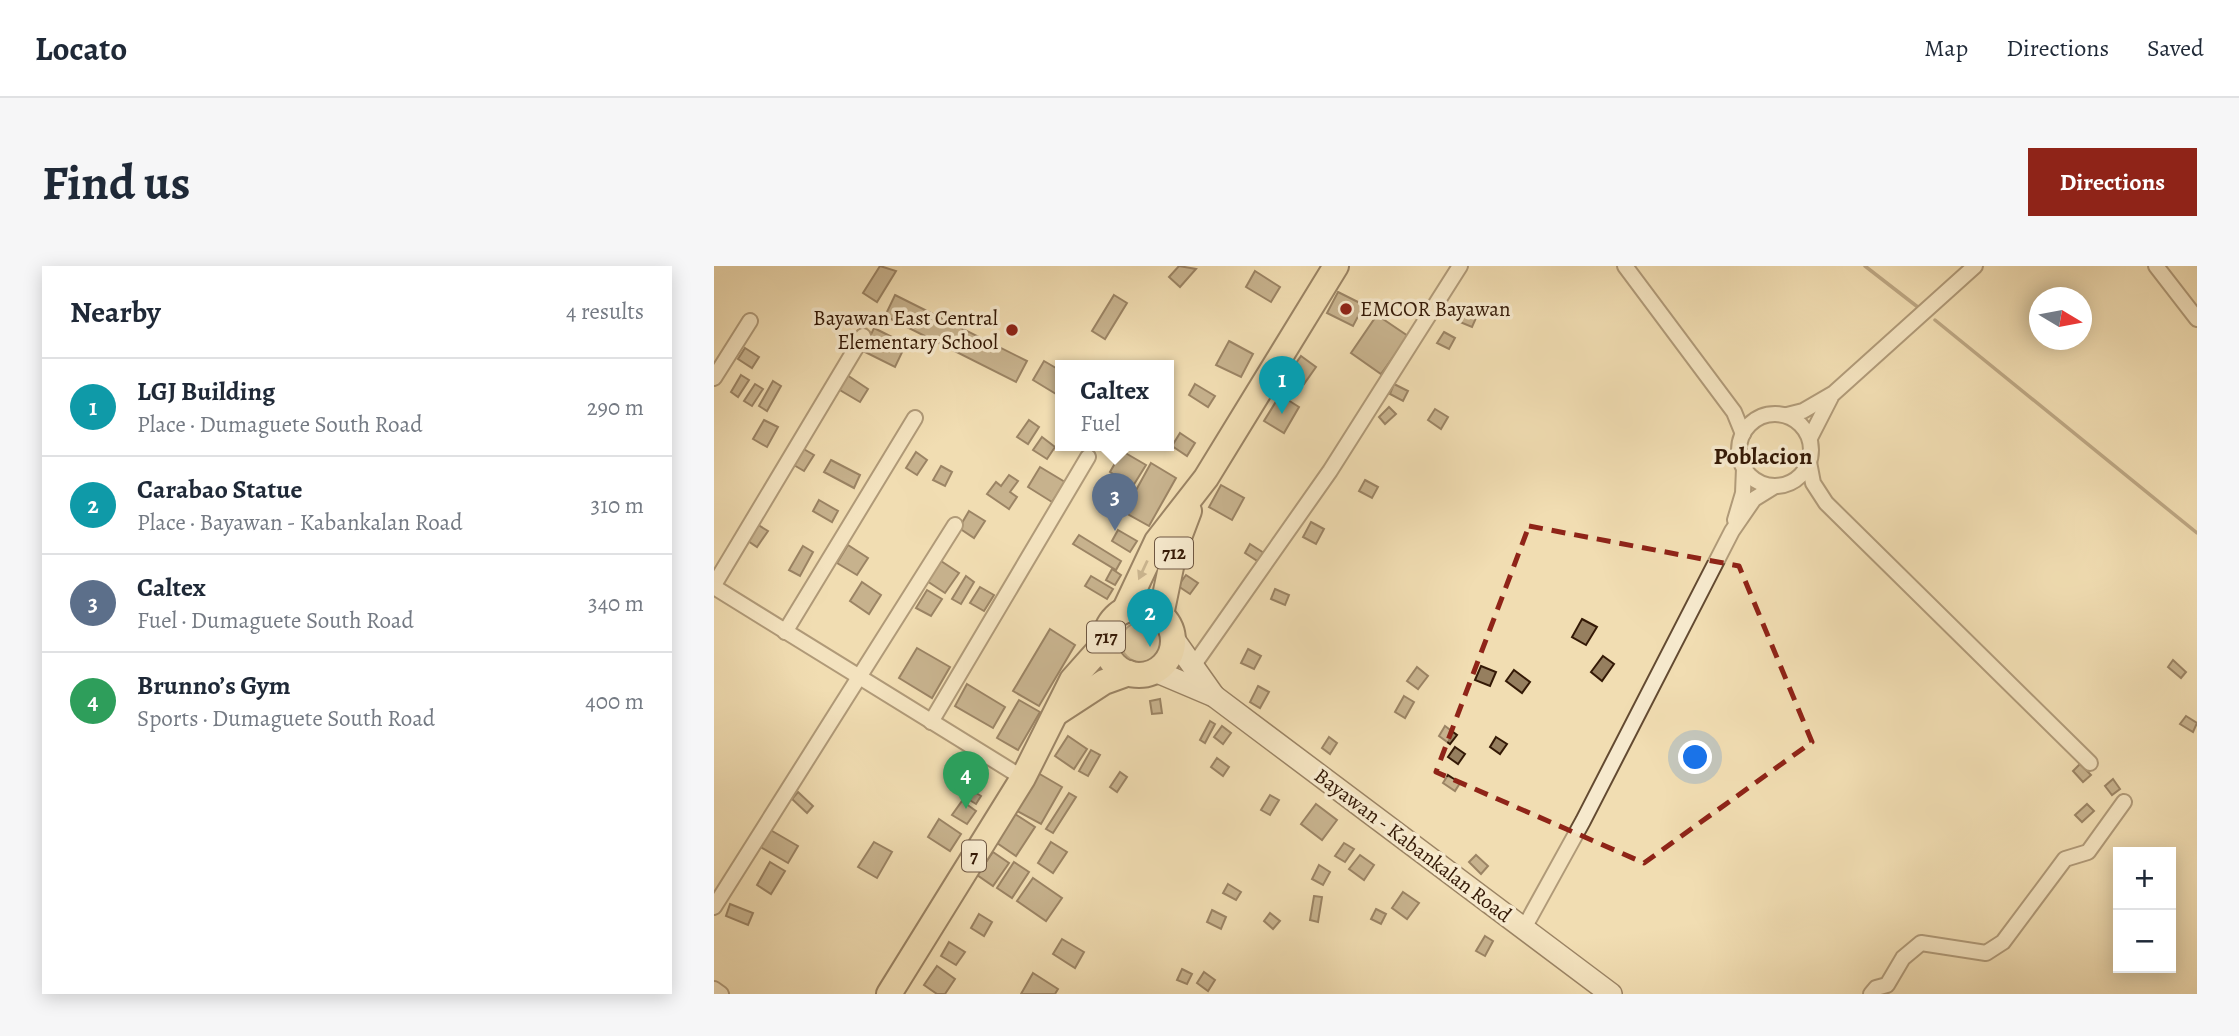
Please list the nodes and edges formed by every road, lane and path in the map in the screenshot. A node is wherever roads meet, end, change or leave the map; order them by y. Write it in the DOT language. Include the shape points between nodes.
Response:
graph roads {
  1 [pos="1336,266"];
  2 [pos="1460,266"];
  3 [pos="1625,266"];
  4 [pos="1975,266"];
  5 [pos="2156,266"];
  6 [pos="2197,319"];
  7 [pos="750,321"];
  8 [pos="863,336"];
  9 [pos="714,378"];
  10 [pos="1718,390"];
  11 [pos="1834,393"];
  12 [pos="1787,415"];
  13 [pos="1761,416"];
  14 [pos="915,418"];
  15 [pos="1743,434"];
  16 [pos="1810,438"];
  17 [pos="1088,457"];
  18 [pos="1810,462"];
  19 [pos="1744,468"];
  20 [pos="1782,485"];
  21 [pos="1195,494"];
  22 [pos="1826,503"];
  23 [pos="955,525"];
  24 [pos="1732,531"];
  25 [pos="714,586"];
  26 [pos="1124,611"];
  27 [pos="1161,615"];
  28 [pos="785,632"];
  29 [pos="1173,638"];
  30 [pos="1104,643"];
  31 [pos="1193,666"];
  32 [pos="1155,671"];
  33 [pos="1129,673"];
  34 [pos="857,678"];
  35 [pos="1214,696"];
  36 [pos="1055,714"];
  37 [pos="931,722"];
  38 [pos="2090,763"];
  39 [pos="1023,778"];
  40 [pos="2124,802"];
  41 [pos="714,908"];
  42 [pos="1524,928"];
  43 [pos="714,989"];
  44 [pos="721,994"];
  45 [pos="889,994"];
  46 [pos="1611,994"];
  47 [pos="1871,994"];
  1 -- 21 [label="highway, 712"];
  2 -- 31 [label="street" via="1329,471"];
  3 -- 10 [label="street"];
  4 -- 11 [label="street"];
  5 -- 6 [label="street"];
  7 -- 9 [label="street"];
  8 -- 25 [label="street"];
  10 -- 13 [label="street"];
  10 -- 15 [label="street"];
  11 -- 12 [label="street"];
  11 -- 16 [label="street"];
  12 -- 13 [label="street"];
  12 -- 16 [label="street" via="1801,424"];
  13 -- 15 [label="street"];
  14 -- 28 [label="street"];
  15 -- 19 [label="street" via="1739,451"];
  16 -- 18 [label="street"];
  17 -- 37 [label="street"];
  18 -- 20 [label="street" via="1801,475"];
  18 -- 22 [label="street" via="1813,483"];
  19 -- 20 [label="street" via="1755,480"];
  19 -- 24 [label="street" via="1743,493"];
  20 -- 22 [label="street"];
  20 -- 24 [label="street" via="1754,499"];
  21 -- 26 [label="highway, 712, one-way" via="1157,541"];
  21 -- 27 [label="highway, 712" via="1175,548"];
  22 -- 38 [label="street"];
  23 -- 34 [label="street"];
  24 -- 42 [label="street"];
  25 -- 28 [label="street"];
  26 -- 27 [label="highway, 717" via="1150,608"];
  26 -- 30 [label="highway, 717" via="1114,619"];
  27 -- 29 [label="highway, 717"];
  28 -- 34 [label="street"];
  29 -- 31 [label="main road, Bayawan - Kabankalan Road / 717"];
  29 -- 32 [label="highway" via="1172,651"];
  30 -- 33 [label="highway, 717" via="1117,667"];
  30 -- 36 [label="highway, 7" via="1072,680"];
  31 -- 35 [label="main road, Bayawan - Kabankalan Road / 717"];
  32 -- 33 [label="highway, 717"];
  32 -- 35 [label="main road, Bayawan - Kabankalan Road / 717"];
  33 -- 36 [label="highway" via="1104,682"];
  34 -- 37 [label="street"];
  34 -- 41 [label="street"];
  35 -- 42 [label="main road, Bayawan - Kabankalan Road / 717"];
  36 -- 39 [label="highway, 7"];
  37 -- 39 [label="street"];
  39 -- 45 [label="highway, 7"];
  40 -- 47 [label="street" via="2088,852 2065,859 2003,942 1986,953 1922,943 1903,958 1887,985"];
  42 -- 46 [label="main road, Bayawan - Kabankalan Road / 717"];
  43 -- 44 [label="street"];
}
